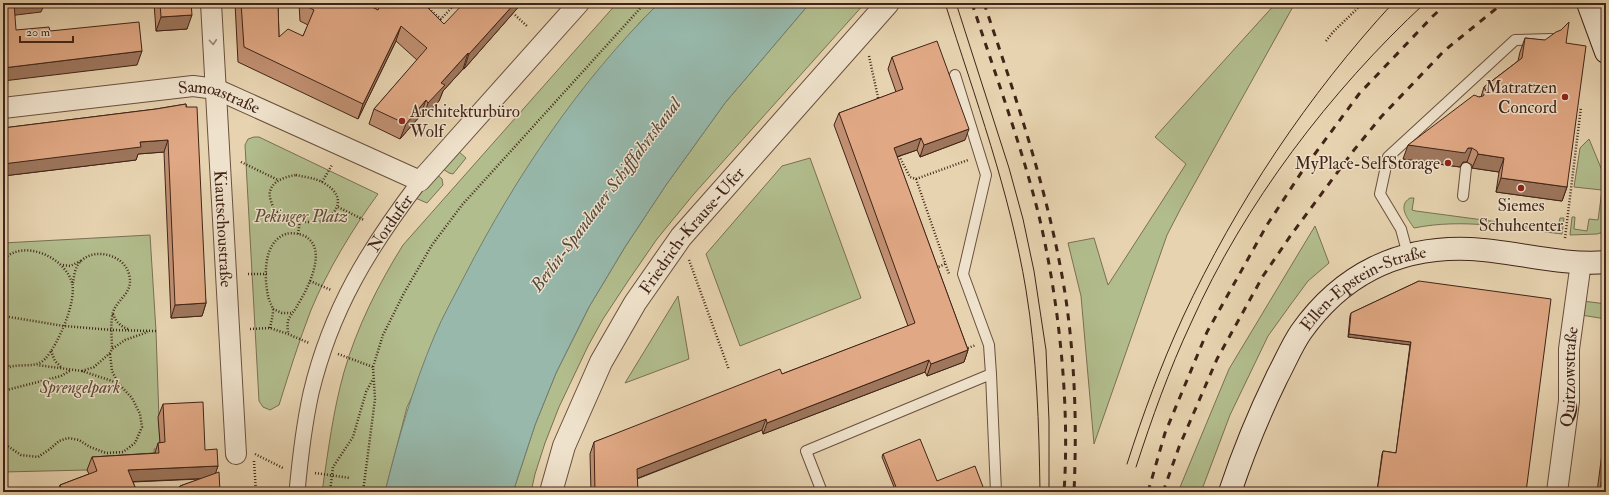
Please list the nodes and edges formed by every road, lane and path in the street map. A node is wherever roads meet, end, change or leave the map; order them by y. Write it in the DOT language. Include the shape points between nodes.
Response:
graph roads {
  1 [pos="211,3"];
  2 [pos="422,3"];
  3 [pos="456,3"];
  4 [pos="579,3"];
  5 [pos="645,3"];
  6 [pos="888,3"];
  7 [pos="1362,3"];
  8 [pos="1588,3"];
  9 [pos="515,16"];
  10 [pos="528,27"];
  11 [pos="1552,39"];
  12 [pos="1326,42"];
  13 [pos="1606,52"];
  14 [pos="868,53"];
  15 [pos="955,75"];
  16 [pos="1464,87"];
  17 [pos="216,89"];
  18 [pos="1471,99"];
  19 [pos="3,108"];
  20 [pos="880,108"];
  21 [pos="1581,108"];
  22 [pos="899,156"];
  23 [pos="980,156"];
  24 [pos="241,162"];
  25 [pos="332,165"];
  26 [pos="1466,168"];
  27 [pos="916,179"];
  28 [pos="278,180"];
  29 [pos="420,181"];
  30 [pos="322,182"];
  31 [pos="1463,196"];
  32 [pos="338,207"];
  33 [pos="364,220"];
  34 [pos="300,221"];
  35 [pos="298,234"];
  36 [pos="1565,238"];
  37 [pos="1408,255"];
  38 [pos="688,258"];
  39 [pos="3,260"];
  40 [pos="81,261"];
  41 [pos="1581,262"];
  42 [pos="1606,262"];
  43 [pos="945,264"];
  44 [pos="62,265"];
  45 [pos="933,269"];
  46 [pos="248,274"];
  47 [pos="267,274"];
  48 [pos="950,279"];
  49 [pos="310,281"];
  50 [pos="73,284"];
  51 [pos="331,290"];
  52 [pos="273,309"];
  53 [pos="113,313"];
  54 [pos="291,313"];
  55 [pos="3,316"];
  56 [pos="64,326"];
  57 [pos="250,328"];
  58 [pos="270,328"];
  59 [pos="112,330"];
  60 [pos="131,330"];
  61 [pos="156,331"];
  62 [pos="150,332"];
  63 [pos="288,334"];
  64 [pos="973,338"];
  65 [pos="309,343"];
  66 [pos="976,345"];
  67 [pos="112,349"];
  68 [pos="51,350"];
  69 [pos="960,352"];
  70 [pos="110,353"];
  71 [pos="339,355"];
  72 [pos="3,363"];
  73 [pos="9,366"];
  74 [pos="37,366"];
  75 [pos="373,367"];
  76 [pos="63,369"];
  77 [pos="71,370"];
  78 [pos="729,370"];
  79 [pos="3,371"];
  80 [pos="82,372"];
  81 [pos="991,374"];
  82 [pos="374,379"];
  83 [pos="118,384"];
  84 [pos="3,391"];
  85 [pos="3,443"];
  86 [pos="236,454"];
  87 [pos="332,476"];
  88 [pos="350,478"];
  89 [pos="297,492"];
  90 [pos="330,492"];
  91 [pos="364,492"];
  92 [pos="551,492"];
  93 [pos="822,492"];
  94 [pos="996,492"];
  95 [pos="1230,492"];
  96 [pos="1557,492"];
  1 -- 17 [label="street, Kiautschoustraße, one-way"];
  2 -- 3 [label="path" via="441,19"];
  4 -- 29 [label="street, Nordufer"];
  5 -- 75 [label="path" via="462,205 432,245 383,335"];
  6 -- 92 [label="street, Friedrich-Krause-Ufer" via="681,236 635,304 601,362 564,446"];
  7 -- 12 [label="path"];
  8 -- 13 [label="street"];
  9 -- 10 [label="path"];
  11 -- 16 [label="lane" via="1515,40"];
  14 -- 20 [label="path"];
  15 -- 23 [label="lane"];
  16 -- 18 [label="lane"];
  16 -- 37 [label="lane" via="1388,157 1380,194 1401,230"];
  17 -- 19 [label="street, Samoastraße" via="193,86"];
  17 -- 29 [label="street, Samoastraße"];
  17 -- 86 [label="street, Kiautschoustraße"];
  21 -- 36 [label="path"];
  22 -- 27 [label="path" via="910,177"];
  23 -- 27 [label="path"];
  23 -- 81 [label="lane" via="986,174 963,274 989,345"];
  24 -- 28 [label="path"];
  25 -- 30 [label="path"];
  26 -- 31 [label="lane"];
  27 -- 43 [label="path"];
  28 -- 30 [label="path" via="296,175"];
  28 -- 34 [label="path" via="271,187 270,197 274,209 284,216"];
  29 -- 89 [label="street, Nordufer" via="358,272 345,296 324,349 311,393"];
  30 -- 32 [label="path" via="333,190 339,199"];
  32 -- 33 [label="path"];
  32 -- 34 [label="path" via="328,219 315,222"];
  34 -- 35 [label="path"];
  35 -- 47 [label="path" via="288,233 278,237 272,244 268,254"];
  35 -- 49 [label="path" via="308,238 314,246 316,263"];
  37 -- 41 [label="street, Ellen-Epstein-Straße" via="1439,250 1471,249"];
  37 -- 95 [label="street, Ellen-Epstein-Straße" via="1384,263 1354,278 1315,313 1300,333 1268,396"];
  38 -- 78 [label="path"];
  39 -- 44 [label="path" via="8,254 34,251"];
  40 -- 44 [label="path" via="70,266"];
  40 -- 50 [label="path" via="75,272"];
  40 -- 53 [label="path" via="91,255 102,254 114,257 124,265 129,274 130,286"];
  41 -- 42 [label="street, Ellen-Epstein-Straße"];
  41 -- 96 [label="street, Quitzowstraße" via="1569,349 1569,401"];
  43 -- 45 [label="path"];
  43 -- 48 [label="path"];
  44 -- 50 [label="path" via="69,273"];
  46 -- 47 [label="path"];
  47 -- 52 [label="path" via="268,296"];
  49 -- 51 [label="path"];
  49 -- 54 [label="path" via="297,307"];
  50 -- 56 [label="path" via="73,300"];
  52 -- 54 [label="path"];
  52 -- 58 [label="path"];
  53 -- 59 [label="path"];
  53 -- 60 [label="path" via="121,326"];
  54 -- 63 [label="path" via="287,323"];
  55 -- 56 [label="path"];
  56 -- 59 [label="path"];
  56 -- 68 [label="path"];
  57 -- 58 [label="path"];
  58 -- 63 [label="path"];
  59 -- 60 [label="path"];
  59 -- 67 [label="path"];
  60 -- 62 [label="path"];
  61 -- 62 [label="path"];
  62 -- 67 [label="path" via="125,340"];
  63 -- 65 [label="path"];
  64 -- 66 [label="path"];
  66 -- 69 [label="path"];
  66 -- 81 [label="path"];
  67 -- 70 [label="path"];
  68 -- 74 [label="path"];
  68 -- 76 [label="path" via="55,361"];
  70 -- 80 [label="path" via="94,367"];
  70 -- 83 [label="path" via="112,371"];
  71 -- 75 [label="path"];
  72 -- 73 [label="path"];
  73 -- 74 [label="path"];
  73 -- 79 [label="path"];
  74 -- 76 [label="path"];
  75 -- 82 [label="path"];
  76 -- 77 [label="path"];
  77 -- 80 [label="path"];
  77 -- 84 [label="path" via="60,376"];
  80 -- 83 [label="path"];
  81 -- 93 [label="lane" via="806,451"];
  81 -- 94 [label="lane"];
  82 -- 87 [label="path" via="366,392 353,437 333,467"];
  82 -- 91 [label="path" via="375,399"];
  83 -- 85 [label="path" via="132,398 140,414 142,427 135,443 123,452 106,453 79,440 68,438 59,441 38,457 21,455"];
  87 -- 88 [label="path"];
  87 -- 90 [label="path"];
}
